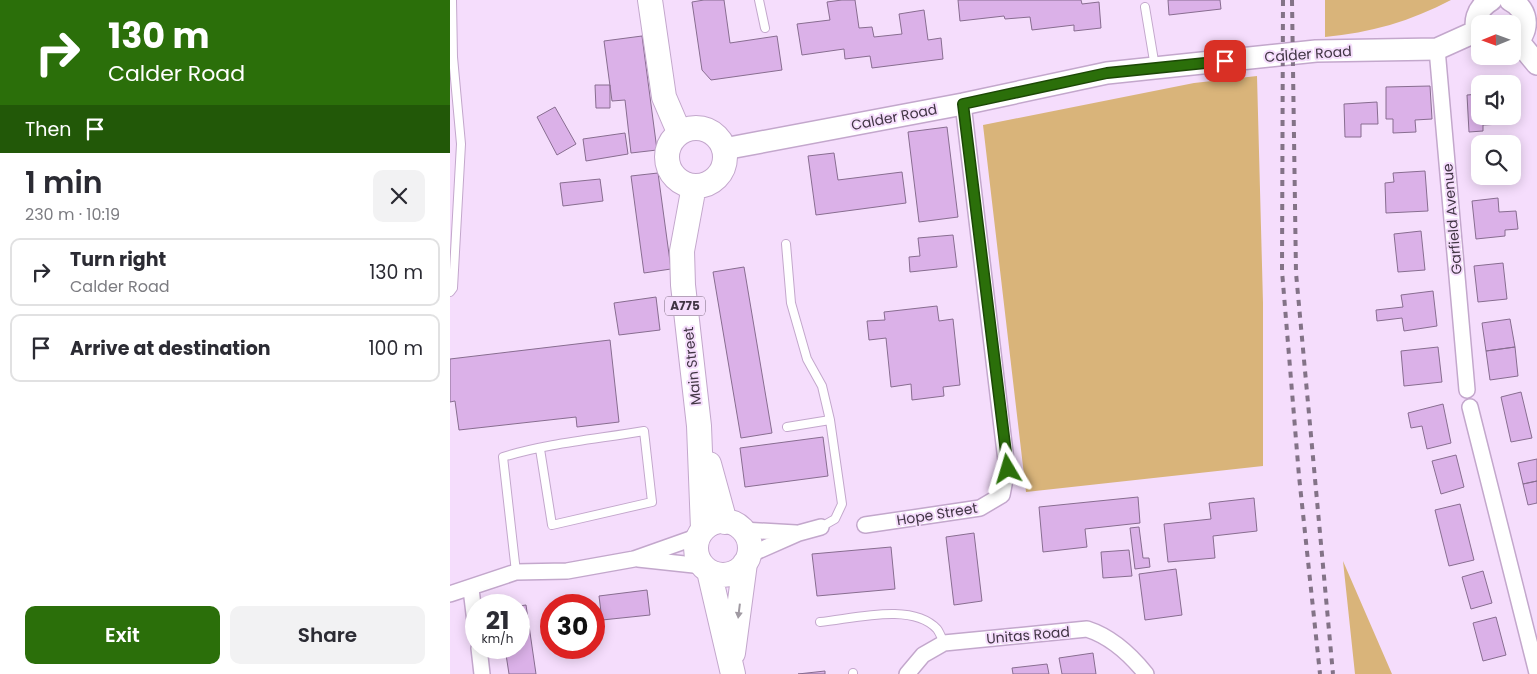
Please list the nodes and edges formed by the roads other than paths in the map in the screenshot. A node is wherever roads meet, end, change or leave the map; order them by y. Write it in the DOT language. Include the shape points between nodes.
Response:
graph roads {
  1 [pos="452,0"];
  2 [pos="650,0"];
  3 [pos="760,0"];
  4 [pos="1491,0"];
  5 [pos="1513,1"];
  6 [pos="1146,7"];
  7 [pos="1477,15"];
  8 [pos="765,28"];
  9 [pos="1471,37"];
  10 [pos="1521,38"];
  11 [pos="1437,49"];
  12 [pos="1521,49"];
  13 [pos="1537,64"];
  14 [pos="1155,68"];
  15 [pos="963,104"];
  16 [pos="679,132"];
  17 [pos="724,149"];
  18 [pos="694,186"];
  19 [pos="786,244"];
  20 [pos="450,292"];
  21 [pos="1467,390"];
  22 [pos="1470,407"];
  23 [pos="830,420"];
  24 [pos="698,426"];
  25 [pos="787,427"];
  26 [pos="540,449"];
  27 [pos="865,525"];
  28 [pos="734,526"];
  29 [pos="820,527"];
  30 [pos="701,533"];
  31 [pos="798,534"];
  32 [pos="634,559"];
  33 [pos="747,559"];
  34 [pos="706,569"];
  35 [pos="516,572"];
  36 [pos="471,589"];
  37 [pos="450,594"];
  38 [pos="472,594"];
  39 [pos="820,622"];
  40 [pos="944,643"];
  41 [pos="480,659"];
  42 [pos="732,671"];
  43 [pos="1537,673"];
  44 [pos="482,674"];
  45 [pos="906,674"];
  46 [pos="1146,674"];
  1 -- 20 [label="lane" via="453,57 461,144 453,288"];
  2 -- 16 [label="main road" via="664,97"];
  3 -- 8 [label="lane"];
  4 -- 7 [label="main road" via="1480,8"];
  5 -- 10 [label="main road" via="1520,7 1526,21"];
  6 -- 14 [label="lane"];
  9 -- 11 [label="main road, Calder Road"];
  11 -- 14 [label="main road, Calder Road" via="1316,51"];
  11 -- 21 [label="street, Garfield Avenue"];
  12 -- 13 [label="main road"];
  14 -- 15 [label="main road, Calder Road" via="1107,73"];
  15 -- 17 [label="main road, Calder Road"];
  15 -- 27 [label="street, Hope Street" via="1008,469 1002,495 980,508"];
  16 -- 17 [label="main road" via="697,127 706,129 721,141"];
  16 -- 18 [label="main road" via="668,146 667,164 677,180"];
  17 -- 18 [label="main road" via="725,158 718,175 712,182"];
  18 -- 24 [label="main road, Main Street / A775" via="682,251"];
  19 -- 23 [label="lane" via="791,303 807,359 822,386"];
  22 -- 43 [label="street"];
  23 -- 25 [label="lane"];
  23 -- 29 [label="lane" via="842,504 835,520"];
  24 -- 28 [label="main road, Main Street / A775"];
  24 -- 30 [label="main road, Main Street / A775"];
  26 -- 26 [label="lane" via="552,525 652,502 644,431"];
  26 -- 35 [label="lane" via="503,457"];
  28 -- 30 [label="main road" via="710,524"];
  28 -- 31 [label="street"];
  28 -- 33 [label="main road" via="748,538"];
  29 -- 31 [label="street"];
  30 -- 32 [label="street"];
  30 -- 34 [label="main road" via="696,551"];
  31 -- 33 [label="street"];
  32 -- 34 [label="street"];
  32 -- 35 [label="street" via="567,571"];
  33 -- 34 [label="main road" via="732,574 716,574"];
  33 -- 42 [label="main road, one-way"];
  34 -- 42 [label="main road"];
  35 -- 36 [label="street"];
  36 -- 37 [label="street"];
  36 -- 38 [label="street"];
  39 -- 40 [label="lane" via="912,614 937,630"];
  40 -- 45 [label="street, Unitas Road" via="923,655"];
  40 -- 46 [label="street, Unitas Road" via="1088,629 1116,643"];
  41 -- 44 [label="street"];
}
